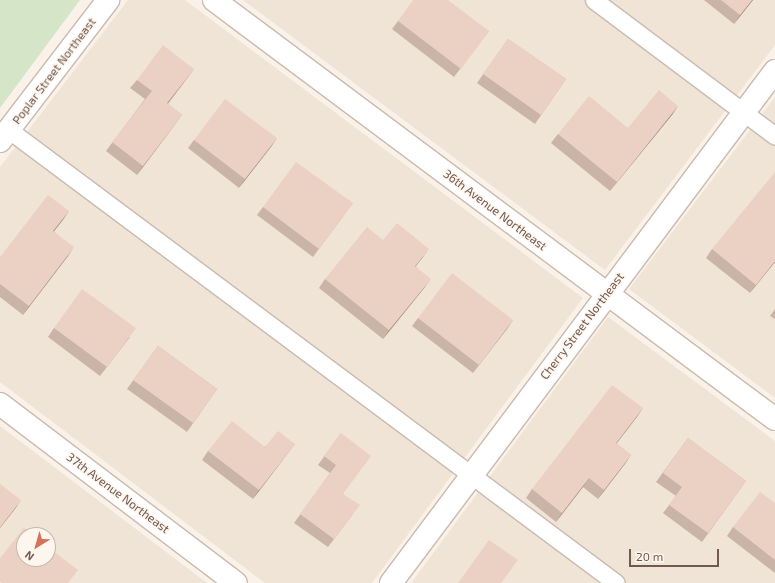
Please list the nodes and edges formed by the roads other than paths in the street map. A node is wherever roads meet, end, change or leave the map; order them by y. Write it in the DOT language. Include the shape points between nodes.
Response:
graph roads {
  1 [pos="108,0"];
  2 [pos="214,0"];
  3 [pos="594,0"];
  4 [pos="775,71"];
  5 [pos="744,112"];
  6 [pos="5,136"];
  7 [pos="775,136"];
  8 [pos="606,293"];
  9 [pos="0,404"];
  10 [pos="775,419"];
  11 [pos="471,474"];
  12 [pos="236,583"];
  13 [pos="391,583"];
  14 [pos="616,583"];
  1 -- 6 [label="street, Poplar Street Northeast"];
  2 -- 8 [label="street, 36th Avenue Northeast"];
  3 -- 5 [label="lane"];
  4 -- 5 [label="street, Cherry Street Northeast"];
  5 -- 7 [label="lane"];
  5 -- 8 [label="street, Cherry Street Northeast"];
  6 -- 11 [label="lane"];
  8 -- 10 [label="street, 36th Avenue Northeast"];
  8 -- 11 [label="street, Cherry Street Northeast"];
  9 -- 12 [label="street, 37th Avenue Northeast"];
  11 -- 13 [label="street, Cherry Street Northeast"];
  11 -- 14 [label="lane"];
}
